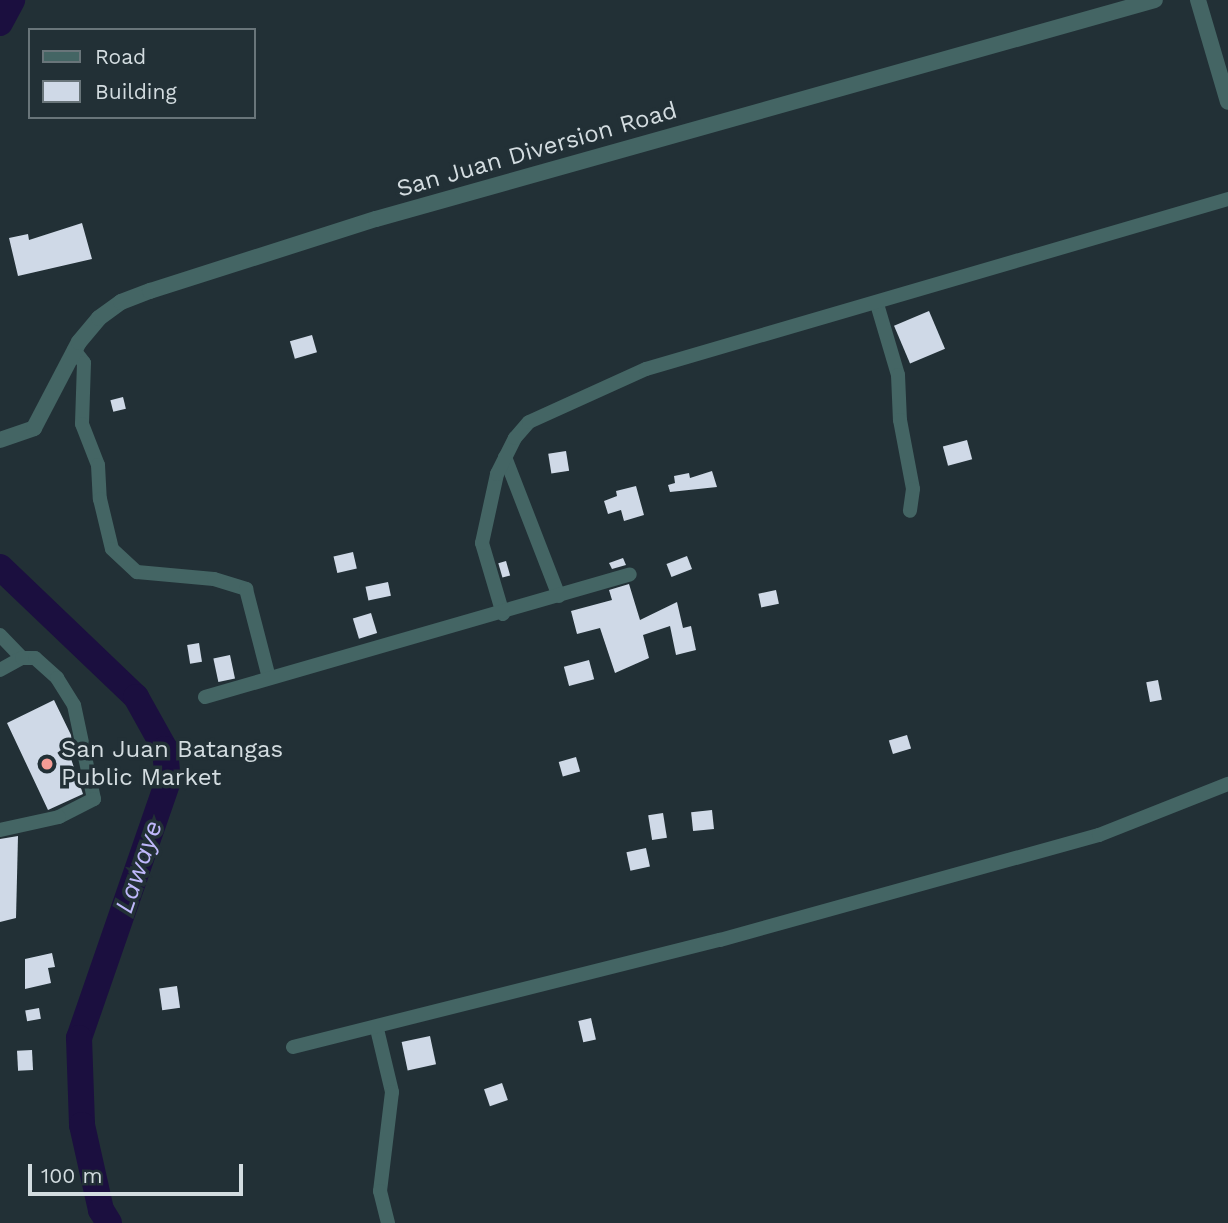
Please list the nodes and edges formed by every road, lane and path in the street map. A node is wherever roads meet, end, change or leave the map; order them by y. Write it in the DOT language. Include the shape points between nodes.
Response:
graph roads {
  1 [pos="1154,0"];
  2 [pos="1198,0"];
  3 [pos="1228,102"];
  4 [pos="1228,199"];
  5 [pos="877,303"];
  6 [pos="75,350"];
  7 [pos="0,440"];
  8 [pos="505,457"];
  9 [pos="909,511"];
  10 [pos="630,574"];
  11 [pos="559,596"];
  12 [pos="503,614"];
  13 [pos="0,635"];
  14 [pos="29,658"];
  15 [pos="0,670"];
  16 [pos="270,678"];
  17 [pos="205,698"];
  18 [pos="1228,784"];
  19 [pos="0,830"];
  20 [pos="377,1029"];
  21 [pos="293,1047"];
  22 [pos="388,1223"];
  1 -- 6 [label="street, San Juan Diversion Road" via="376,219 184,279 121,302 99,318"];
  2 -- 3 [label="street"];
  4 -- 5 [label="street"];
  5 -- 8 [label="street" via="646,369 529,422"];
  5 -- 9 [label="street" via="898,375 900,420 913,489"];
  6 -- 7 [label="street, San Juan Diversion Road" via="34,428"];
  6 -- 16 [label="street" via="84,363 82,424 98,465 100,499 112,549 137,572 214,579 246,589"];
  8 -- 11 [label="street"];
  8 -- 12 [label="street" via="482,544"];
  10 -- 11 [label="street"];
  11 -- 12 [label="street"];
  12 -- 16 [label="street"];
  13 -- 14 [label="street"];
  14 -- 15 [label="street"];
  14 -- 19 [label="street" via="58,678 74,705 94,799 59,817"];
  16 -- 17 [label="street"];
  18 -- 20 [label="street" via="1099,835"];
  20 -- 21 [label="street"];
  20 -- 22 [label="street" via="392,1091 380,1191"];
}
